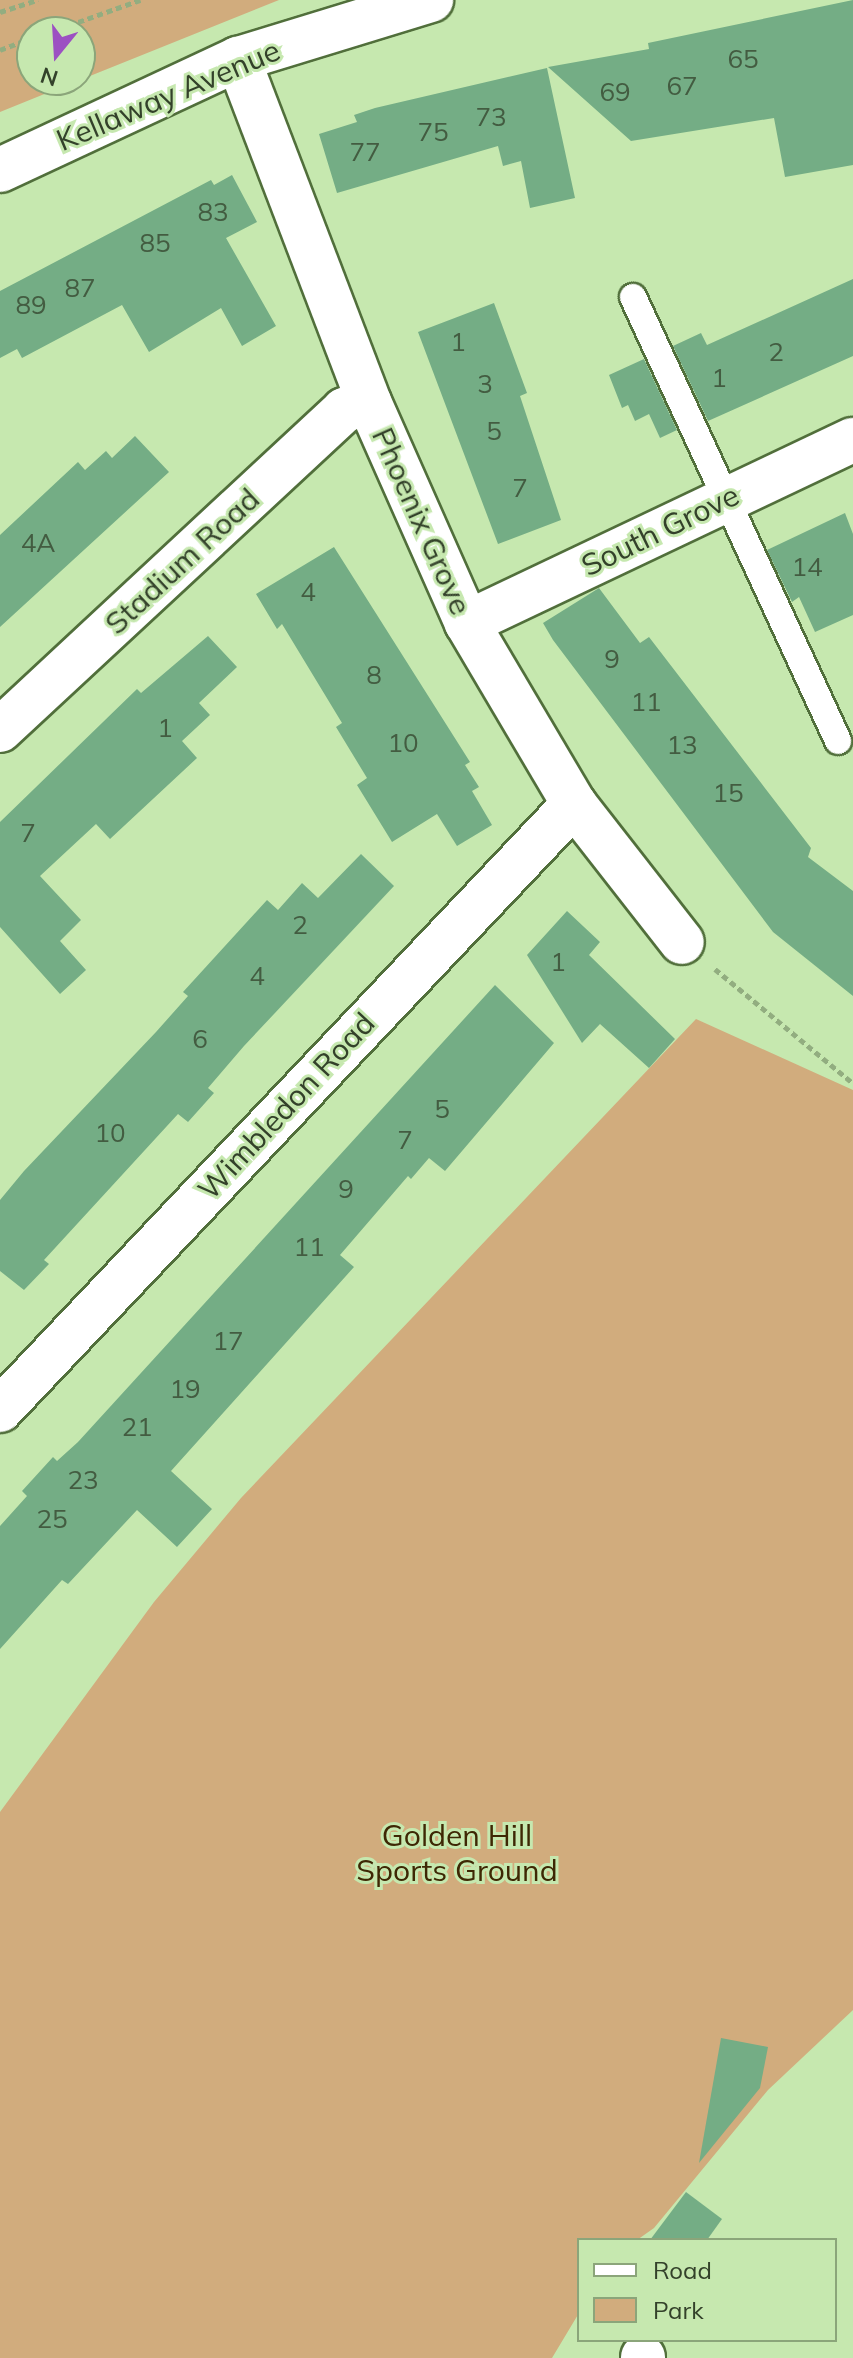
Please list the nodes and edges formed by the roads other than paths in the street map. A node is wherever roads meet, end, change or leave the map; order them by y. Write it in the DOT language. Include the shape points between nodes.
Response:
graph roads {
  1 [pos="431,0"];
  2 [pos="238,59"];
  3 [pos="0,170"];
  4 [pos="633,297"];
  5 [pos="369,402"];
  6 [pos="853,440"];
  7 [pos="728,497"];
  8 [pos="467,623"];
  9 [pos="0,730"];
  10 [pos="838,741"];
  11 [pos="574,804"];
  12 [pos="682,942"];
  13 [pos="0,1410"];
  1 -- 2 [label="street, Kellaway Avenue"];
  2 -- 3 [label="street, Kellaway Avenue"];
  2 -- 5 [label="street, Phoenix Grove"];
  4 -- 7 [label="lane"];
  5 -- 8 [label="street, Phoenix Grove"];
  5 -- 9 [label="street, Stadium Road" via="344,410"];
  6 -- 7 [label="street, South Grove"];
  7 -- 8 [label="street, South Grove"];
  7 -- 10 [label="lane"];
  8 -- 11 [label="street, Phoenix Grove"];
  11 -- 12 [label="street, Phoenix Grove"];
  11 -- 13 [label="street, Wimbledon Road"];
}
